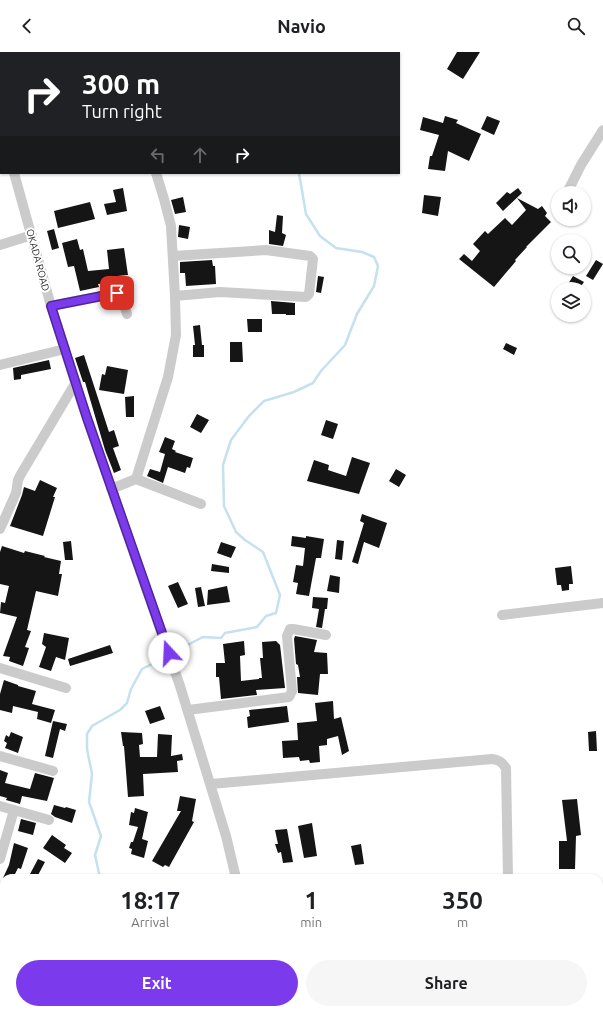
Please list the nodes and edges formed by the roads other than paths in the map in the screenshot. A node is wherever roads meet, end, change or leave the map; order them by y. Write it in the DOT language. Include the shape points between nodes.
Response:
graph roads {
  1 [pos="603,130"];
  2 [pos="14,174"];
  3 [pos="156,174"];
  4 [pos="570,186"];
  5 [pos="32,235"];
  6 [pos="0,245"];
  7 [pos="173,256"];
  8 [pos="175,296"];
  9 [pos="51,306"];
  10 [pos="127,314"];
  11 [pos="65,349"];
  12 [pos="0,365"];
  13 [pos="76,382"];
  14 [pos="136,479"];
  15 [pos="111,489"];
  16 [pos="201,504"];
  17 [pos="0,529"];
  18 [pos="603,603"];
  19 [pos="502,615"];
  20 [pos="326,635"];
  21 [pos="0,668"];
  22 [pos="66,688"];
  23 [pos="188,710"];
  24 [pos="0,756"];
  25 [pos="53,771"];
  26 [pos="211,784"];
  27 [pos="0,806"];
  28 [pos="14,810"];
  29 [pos="49,820"];
  30 [pos="0,859"];
  31 [pos="235,874"];
  32 [pos="508,874"];
  1 -- 4 [label="street"];
  2 -- 5 [label="street, OKADA ROAD"];
  3 -- 7 [label="street" via="171,226"];
  5 -- 6 [label="street"];
  5 -- 9 [label="street, OKADA ROAD"];
  7 -- 8 [label="street"];
  7 -- 8 [label="street" via="266,250 310,256 313,259 309,294 306,296 220,292"];
  8 -- 14 [label="street" via="176,335 173,356"];
  9 -- 10 [label="street" via="117,293 121,295"];
  9 -- 11 [label="street, OKADA ROAD"];
  11 -- 12 [label="street"];
  11 -- 13 [label="street, OKADA ROAD"];
  13 -- 15 [label="street, OKADA ROAD"];
  13 -- 17 [label="street" via="21,474 16,493"];
  14 -- 15 [label="street"];
  14 -- 16 [label="street"];
  15 -- 23 [label="street, OKADA ROAD"];
  18 -- 19 [label="street"];
  20 -- 23 [label="street" via="293,629 288,632 292,691 289,697"];
  21 -- 22 [label="street"];
  23 -- 26 [label="street, OKADA ROAD"];
  24 -- 25 [label="street"];
  26 -- 31 [label="street, OKADA ROAD"];
  26 -- 32 [label="street" via="497,759 506,768"];
  27 -- 28 [label="street"];
  28 -- 29 [label="street"];
  28 -- 30 [label="street"];
}
